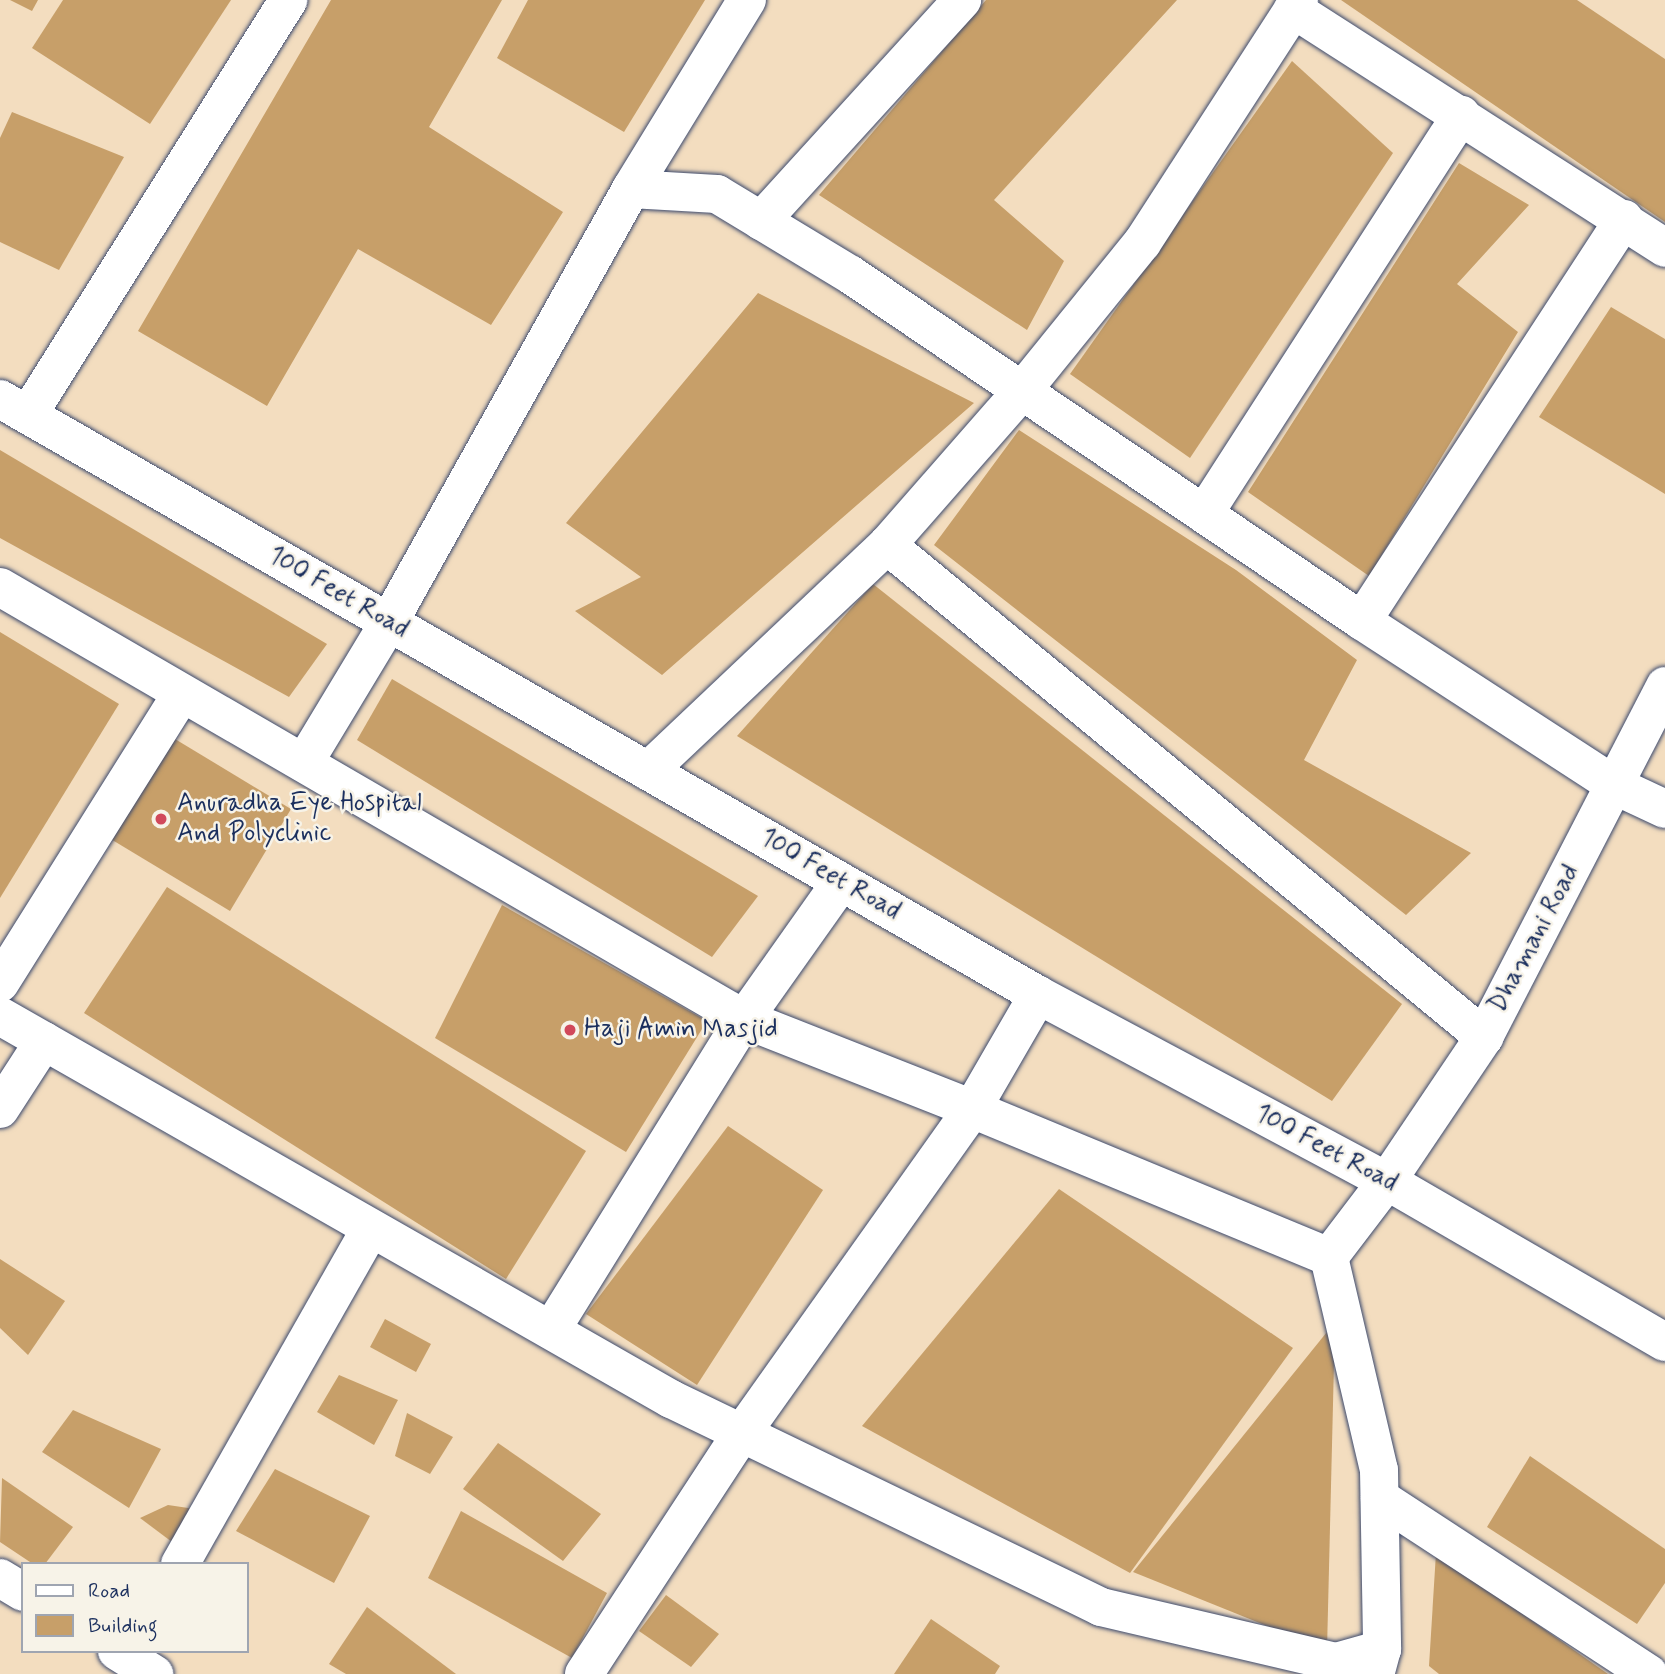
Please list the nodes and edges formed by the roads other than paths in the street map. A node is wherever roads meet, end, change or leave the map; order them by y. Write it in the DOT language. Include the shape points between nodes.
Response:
graph roads {
  1 [pos="288,0"];
  2 [pos="747,0"];
  3 [pos="962,0"];
  4 [pos="1296,5"];
  5 [pos="1461,115"];
  6 [pos="631,189"];
  7 [pos="1624,219"];
  8 [pos="761,221"];
  9 [pos="1665,248"];
  10 [pos="1022,391"];
  11 [pos="14,407"];
  12 [pos="1204,514"];
  13 [pos="887,545"];
  14 [pos="0,587"];
  15 [pos="1362,621"];
  16 [pos="389,622"];
  17 [pos="1665,686"];
  18 [pos="182,693"];
  19 [pos="304,763"];
  20 [pos="648,771"];
  21 [pos="1616,786"];
  22 [pos="1665,809"];
  23 [pos="841,882"];
  24 [pos="0,983"];
  25 [pos="1038,995"];
  26 [pos="0,1016"];
  27 [pos="744,1019"];
  28 [pos="1484,1037"];
  29 [pos="44,1041"];
  30 [pos="972,1108"];
  31 [pos="0,1109"];
  32 [pos="1387,1181"];
  33 [pos="371,1228"];
  34 [pos="1329,1257"];
  35 [pos="551,1330"];
  36 [pos="1665,1342"];
  37 [pos="742,1433"];
  38 [pos="1380,1498"];
  39 [pos="181,1562"];
  40 [pos="0,1578"];
  41 [pos="21,1591"];
  42 [pos="1379,1661"];
  43 [pos="584,1674"];
  44 [pos="1649,1674"];
  1 -- 11 [label="street"];
  2 -- 6 [label="street"];
  3 -- 8 [label="street"];
  4 -- 5 [label="street"];
  4 -- 10 [label="street" via="1142,243"];
  5 -- 7 [label="street"];
  5 -- 12 [label="street"];
  6 -- 8 [label="street" via="717,194"];
  6 -- 16 [label="street"];
  7 -- 9 [label="street"];
  7 -- 15 [label="street"];
  8 -- 10 [label="street"];
  10 -- 12 [label="street"];
  10 -- 13 [label="street"];
  11 -- 16 [label="street, 100 Feet Road"];
  12 -- 15 [label="street"];
  13 -- 20 [label="street"];
  13 -- 28 [label="street"];
  14 -- 18 [label="street"];
  15 -- 21 [label="street"];
  16 -- 19 [label="street"];
  16 -- 20 [label="street, 100 Feet Road"];
  17 -- 21 [label="street, Dhamani Road"];
  18 -- 19 [label="street"];
  18 -- 24 [label="street"];
  19 -- 27 [label="street"];
  20 -- 23 [label="street, 100 Feet Road"];
  21 -- 22 [label="street"];
  21 -- 28 [label="street, Dhamani Road"];
  23 -- 25 [label="street, 100 Feet Road"];
  23 -- 27 [label="street"];
  25 -- 30 [label="street"];
  25 -- 32 [label="street, 100 Feet Road"];
  26 -- 29 [label="street"];
  27 -- 30 [label="street"];
  27 -- 35 [label="street"];
  28 -- 32 [label="street, Dhamani Road"];
  29 -- 31 [label="street"];
  29 -- 33 [label="street"];
  30 -- 34 [label="street"];
  30 -- 37 [label="street"];
  32 -- 34 [label="street, Dhamani Road"];
  32 -- 36 [label="street, 100 Feet Road"];
  33 -- 35 [label="street"];
  33 -- 39 [label="street"];
  34 -- 38 [label="street" via="1379,1470"];
  35 -- 37 [label="street"];
  37 -- 42 [label="street" via="1101,1607 1336,1662"];
  37 -- 43 [label="street"];
  38 -- 42 [label="street"];
  38 -- 44 [label="street"];
  40 -- 41 [label="street"];
}
